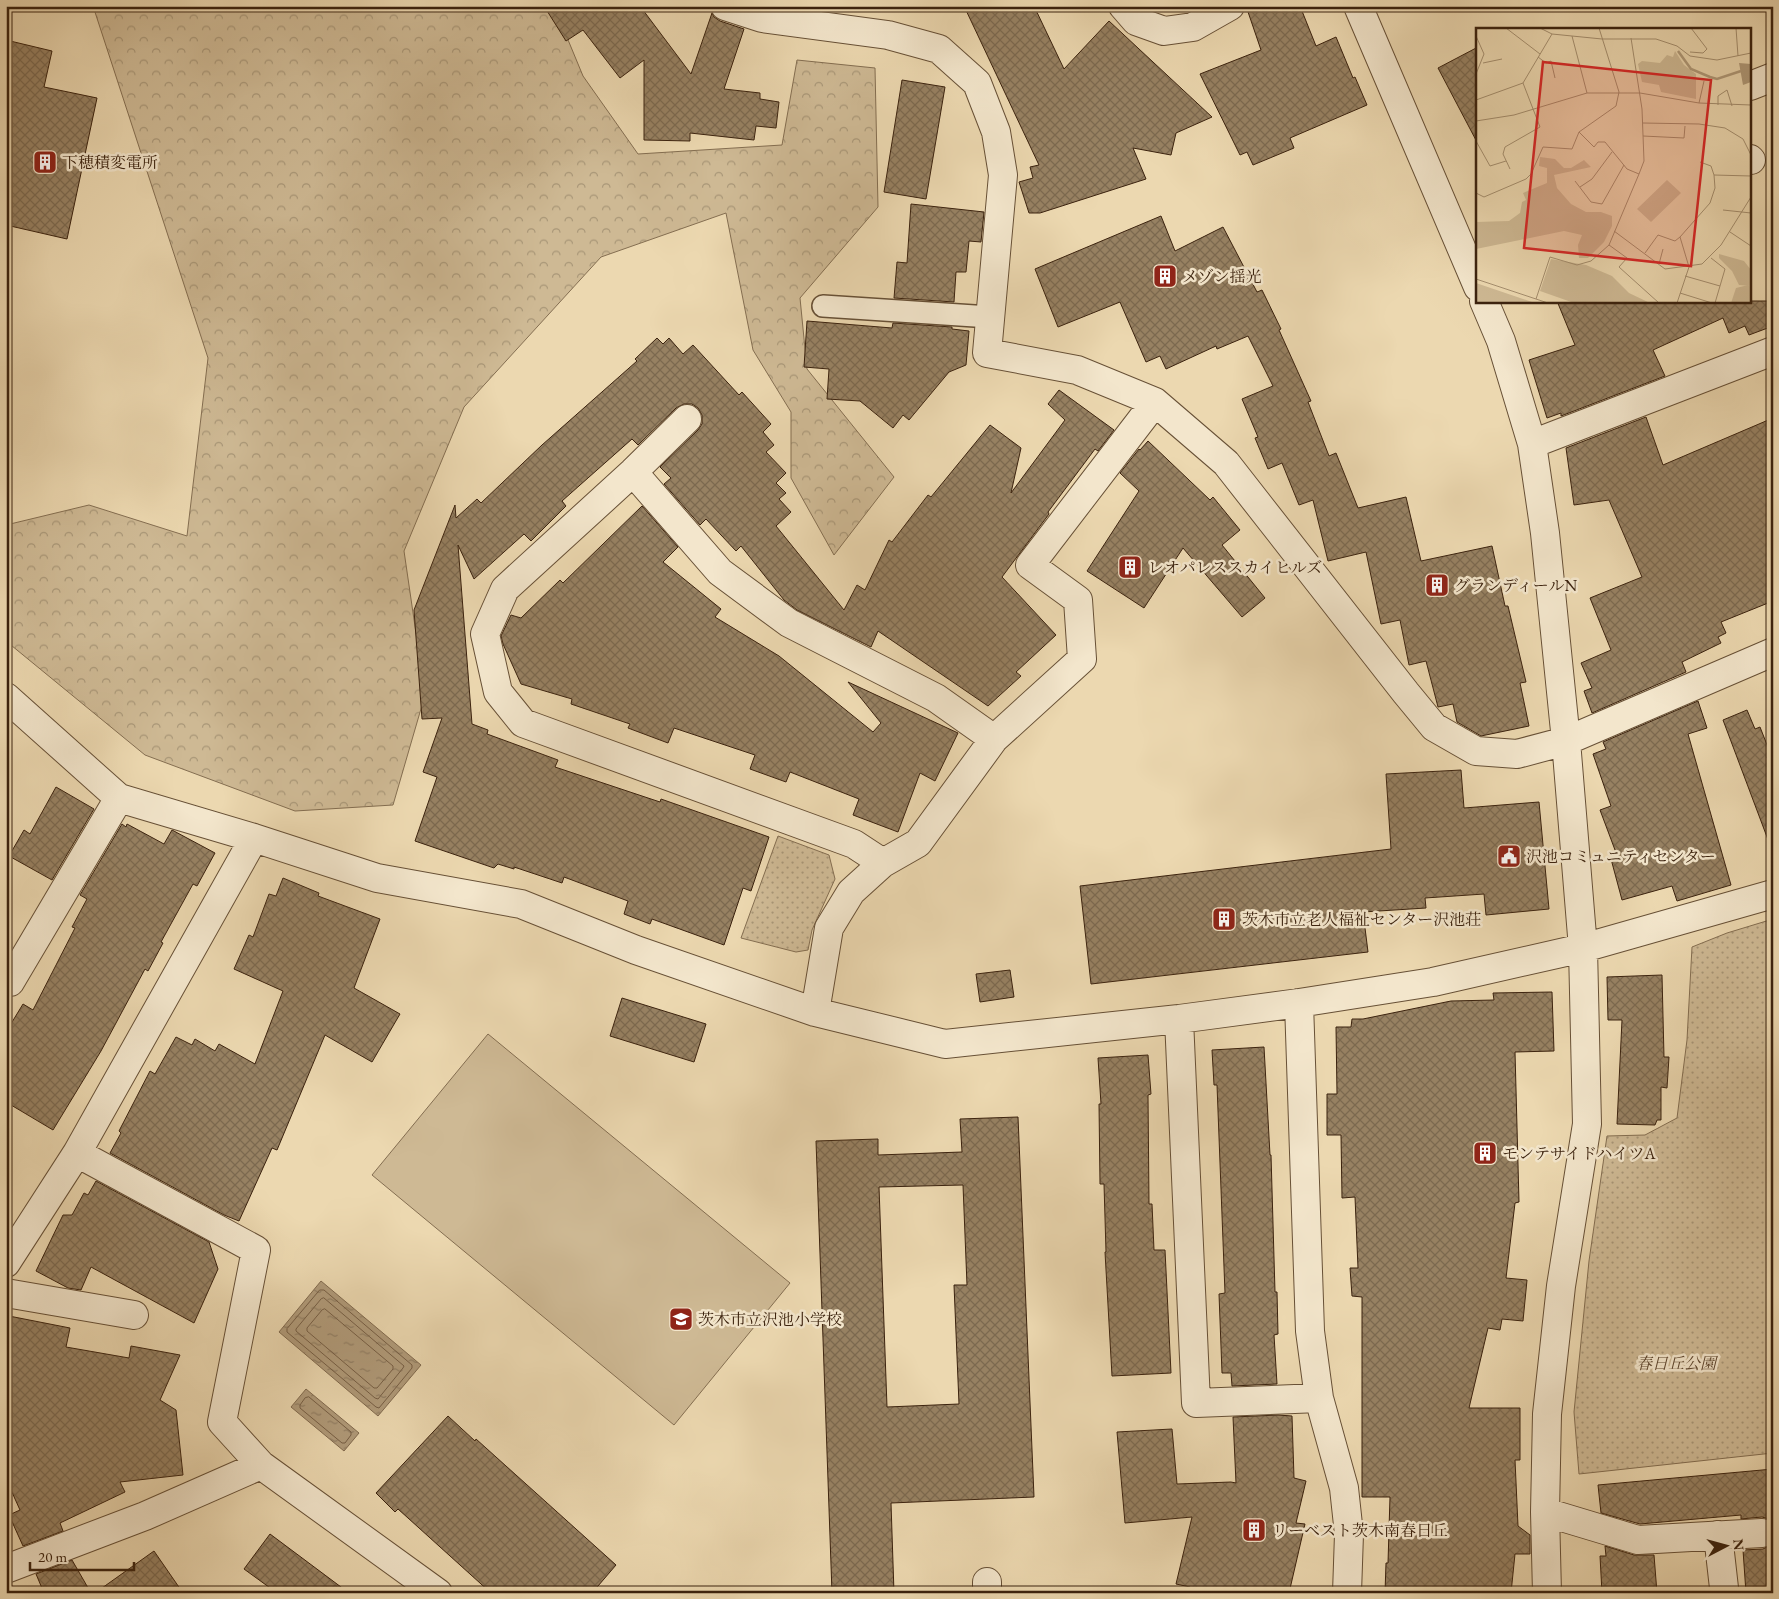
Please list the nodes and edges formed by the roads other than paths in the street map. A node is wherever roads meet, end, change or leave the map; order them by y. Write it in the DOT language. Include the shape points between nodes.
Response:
graph roads {
  1 [pos="725,6"];
  2 [pos="1123,6"];
  3 [pos="1230,6"];
  4 [pos="1358,6"];
  5 [pos="1773,77"];
  6 [pos="1752,85"];
  7 [pos="1476,282"];
  8 [pos="1484,302"];
  9 [pos="823,306"];
  10 [pos="990,317"];
  11 [pos="1773,351"];
  12 [pos="1155,402"];
  13 [pos="687,419"];
  14 [pos="1532,444"];
  15 [pos="633,472"];
  16 [pos="1773,652"];
  17 [pos="6,697"];
  18 [pos="994,739"];
  19 [pos="1566,741"];
  20 [pos="118,798"];
  21 [pos="254,838"];
  22 [pos="883,863"];
  23 [pos="1773,894"];
  24 [pos="1583,948"];
  25 [pos="6,980"];
  26 [pos="1299,1003"];
  27 [pos="816,1012"];
  28 [pos="1179,1019"];
  29 [pos="77,1153"];
  30 [pos="6,1263"];
  31 [pos="6,1293"];
  32 [pos="134,1316"];
  33 [pos="1319,1398"];
  34 [pos="261,1465"];
  35 [pos="1545,1512"];
  36 [pos="1762,1533"];
  37 [pos="1718,1535"];
  38 [pos="6,1569"];
  39 [pos="1724,1588"];
  40 [pos="438,1593"];
  41 [pos="1347,1593"];
  42 [pos="1547,1593"];
  1 -- 10 [label="street" via="762,18 888,35 940,49 977,83 996,132 1003,176"];
  2 -- 3 [label="street" via="1136,21 1164,31 1193,27"];
  4 -- 7 [label="street"];
  5 -- 6 [label="street"];
  8 -- 14 [label="street" via="1501,341"];
  9 -- 10 [label="lane"];
  10 -- 12 [label="street" via="987,353 1077,370"];
  11 -- 14 [label="street"];
  12 -- 18 [label="street" via="1030,565 1078,600 1082,659"];
  12 -- 19 [label="street" via="1226,463 1434,727 1476,751 1517,754"];
  13 -- 15 [label="street"];
  14 -- 19 [label="street" via="1545,533"];
  15 -- 18 [label="street" via="720,572 789,623 936,698"];
  15 -- 22 [label="street" via="504,589 485,634 498,692 523,723 854,844"];
  16 -- 19 [label="street"];
  17 -- 20 [label="street"];
  18 -- 22 [label="street" via="918,843"];
  19 -- 24 [label="street"];
  20 -- 21 [label="street"];
  20 -- 25 [label="street" via="10,982"];
  21 -- 27 [label="street" via="377,878 521,904 636,950"];
  21 -- 29 [label="street"];
  22 -- 27 [label="street" via="851,892 829,928"];
  23 -- 24 [label="street"];
  24 -- 26 [label="street" via="1433,982"];
  24 -- 35 [label="street" via="1587,1124 1561,1286 1548,1404"];
  26 -- 28 [label="street"];
  26 -- 33 [label="street" via="1310,1331"];
  27 -- 28 [label="street" via="945,1044"];
  28 -- 33 [label="street" via="1196,1403"];
  29 -- 30 [label="street"];
  29 -- 34 [label="street" via="256,1250 222,1422"];
  31 -- 32 [label="street"];
  33 -- 41 [label="street" via="1344,1488 1349,1534"];
  34 -- 38 [label="street" via="144,1516"];
  34 -- 40 [label="street"];
  35 -- 37 [label="street" via="1638,1540"];
  35 -- 42 [label="street"];
  36 -- 37 [label="street"];
  37 -- 39 [label="street"];
}
